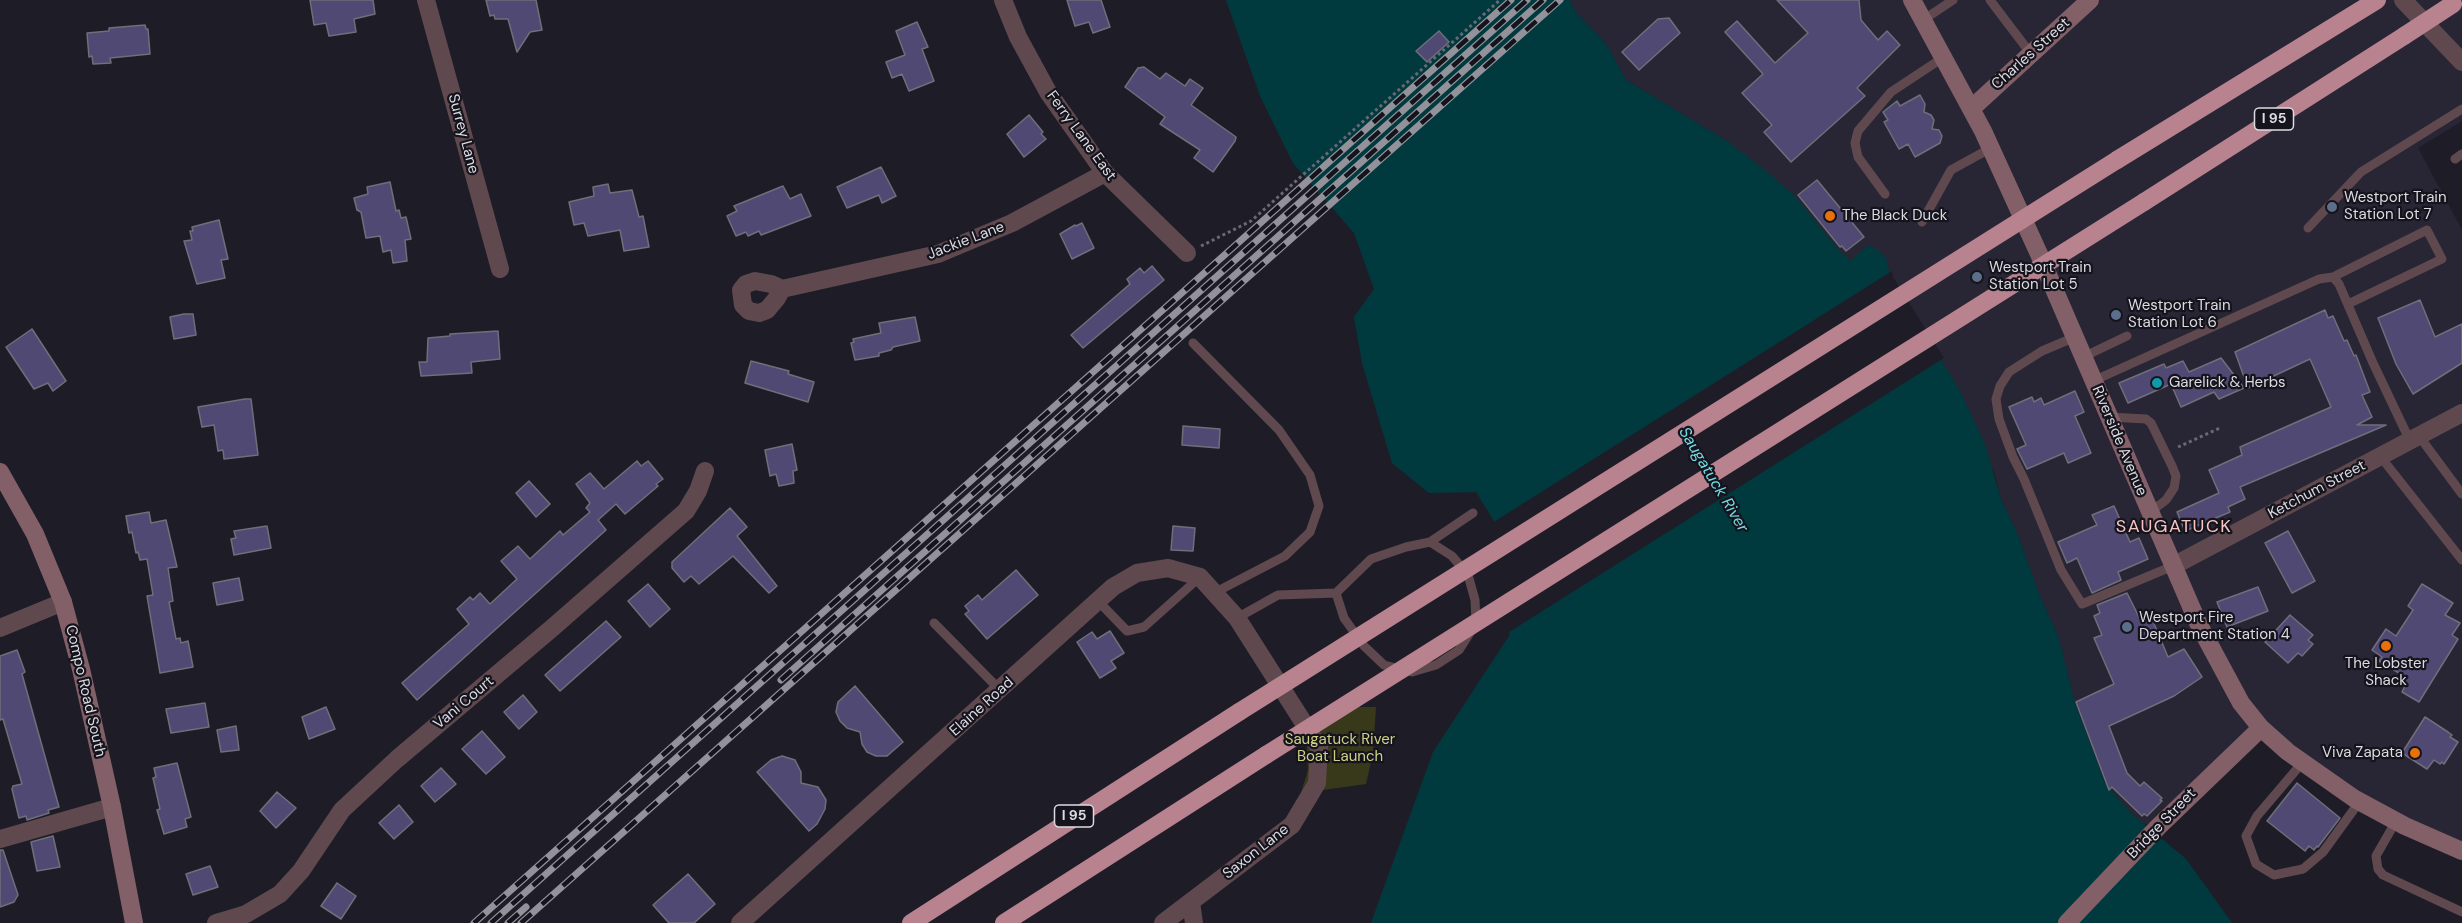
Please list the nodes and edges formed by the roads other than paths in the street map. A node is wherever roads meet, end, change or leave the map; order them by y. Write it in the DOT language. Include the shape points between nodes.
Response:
graph roads {
  1 [pos="426,0"];
  2 [pos="1003,0"];
  3 [pos="1912,0"];
  4 [pos="1953,0"];
  5 [pos="1990,0"];
  6 [pos="2090,0"];
  7 [pos="2403,0"];
  8 [pos="2375,1"];
  9 [pos="2456,2"];
  10 [pos="1923,20"];
  11 [pos="2031,54"];
  12 [pos="1944,57"];
  13 [pos="2462,62"];
  14 [pos="1972,108"];
  15 [pos="2462,109"];
  16 [pos="1991,148"];
  17 [pos="1105,173"];
  18 [pos="1885,194"];
  19 [pos="1922,222"];
  20 [pos="2308,228"];
  21 [pos="1187,253"];
  22 [pos="500,269"];
  23 [pos="2333,277"];
  24 [pos="782,289"];
  25 [pos="2348,304"];
  26 [pos="2127,336"];
  27 [pos="2074,337"];
  28 [pos="1193,343"];
  29 [pos="2083,357"];
  30 [pos="2093,381"];
  31 [pos="2462,413"];
  32 [pos="2109,417"];
  33 [pos="2415,438"];
  34 [pos="2380,456"];
  35 [pos="705,471"];
  36 [pos="0,472"];
  37 [pos="2462,494"];
  38 [pos="2150,512"];
  39 [pos="1473,513"];
  40 [pos="1430,542"];
  41 [pos="2462,560"];
  42 [pos="2173,566"];
  43 [pos="1200,577"];
  44 [pos="1214,593"];
  45 [pos="1336,593"];
  46 [pos="1098,601"];
  47 [pos="63,602"];
  48 [pos="1237,618"];
  49 [pos="934,623"];
  50 [pos="0,628"];
  51 [pos="1000,690"];
  52 [pos="2261,728"];
  53 [pos="2302,763"];
  54 [pos="2360,801"];
  55 [pos="112,807"];
  56 [pos="2396,821"];
  57 [pos="0,839"];
  58 [pos="2462,852"];
  59 [pos="1191,902"];
  60 [pos="2462,912"];
  61 [pos="134,923"];
  62 [pos="216,923"];
  63 [pos="740,923"];
  64 [pos="911,923"];
  65 [pos="1004,923"];
  66 [pos="1163,923"];
  67 [pos="1194,923"];
  68 [pos="2067,923"];
  1 -- 22 [label="street, Surrey Lane"];
  2 -- 17 [label="street, Ferry Lane East" via="1048,93"];
  3 -- 10 [label="main road, Riverside Avenue"];
  4 -- 10 [label="lane"];
  5 -- 11 [label="lane"];
  6 -- 11 [label="main road, Charles Street"];
  7 -- 13 [label="street"];
  8 -- 64 [label="highway, I 95, bridge" via="1239,712"];
  9 -- 65 [label="highway, I 95, bridge"];
  10 -- 12 [label="main road, Riverside Avenue"];
  11 -- 14 [label="main road, Charles Street"];
  12 -- 14 [label="main road, Riverside Avenue"];
  12 -- 18 [label="lane" via="1891,92 1858,131 1858,157"];
  14 -- 16 [label="main road, Riverside Avenue"];
  15 -- 20 [label="lane" via="2361,172"];
  16 -- 19 [label="lane" via="1951,170"];
  16 -- 27 [label="main road, Riverside Avenue"];
  17 -- 21 [label="street, Ferry Lane East"];
  17 -- 24 [label="street, Jackie Lane" via="1012,223 938,254"];
  23 -- 25 [label="lane" via="2337,278"];
  23 -- 25 [label="lane" via="2427,230 2442,259"];
  23 -- 30 [label="lane" via="2319,279"];
  25 -- 33 [label="lane" via="2373,363"];
  26 -- 29 [label="lane"];
  27 -- 29 [label="main road, Riverside Avenue"];
  27 -- 42 [label="lane" via="2009,372 1995,399 2013,457 2061,570 2082,604"];
  28 -- 44 [label="lane" via="1279,430 1310,475 1319,506 1310,532 1285,556"];
  29 -- 30 [label="main road, Riverside Avenue"];
  30 -- 32 [label="main road, Riverside Avenue"];
  31 -- 33 [label="street, Ketchum Street"];
  32 -- 38 [label="main road, Riverside Avenue"];
  32 -- 38 [label="lane" via="2146,419 2151,423 2176,476 2166,500"];
  33 -- 34 [label="street, Ketchum Street"];
  33 -- 37 [label="lane"];
  34 -- 41 [label="lane"];
  34 -- 42 [label="street, Ketchum Street"];
  35 -- 62 [label="street, Vani Court" via="686,511 342,810 302,871 280,894 246,914"];
  36 -- 47 [label="main road, Compo Road South" via="35,534"];
  38 -- 42 [label="main road, Riverside Avenue"];
  39 -- 40 [label="lane"];
  40 -- 45 [label="lane" via="1371,559"];
  40 -- 45 [label="lane" via="1452,556 1468,574 1475,600 1476,623 1459,650 1436,665 1412,672 1384,665 1344,618"];
  42 -- 52 [label="main road, Riverside Avenue" via="2221,670"];
  43 -- 44 [label="street"];
  43 -- 46 [label="street, Elaine Road" via="1168,568 1137,573"];
  43 -- 46 [label="lane" via="1144,627 1127,631"];
  44 -- 48 [label="street"];
  45 -- 48 [label="lane" via="1278,595"];
  46 -- 51 [label="street, Elaine Road"];
  47 -- 50 [label="street"];
  47 -- 55 [label="main road, Compo Road South"];
  48 -- 59 [label="street, Saxon Lane" via="1319,747 1317,783 1292,825"];
  49 -- 51 [label="lane"];
  51 -- 63 [label="street, Elaine Road"];
  52 -- 53 [label="main road, Riverside Avenue"];
  52 -- 68 [label="main road, Bridge Street" via="2158,827"];
  53 -- 54 [label="main road, Riverside Avenue"];
  53 -- 54 [label="lane" via="2257,816 2246,836 2256,864 2274,874 2303,868 2323,852"];
  54 -- 56 [label="main road, Riverside Avenue"];
  55 -- 57 [label="street"];
  55 -- 61 [label="main road, Compo Road South"];
  56 -- 58 [label="main road, Riverside Avenue"];
  56 -- 60 [label="lane" via="2376,856 2378,869 2383,875"];
  59 -- 66 [label="street, Saxon Lane"];
  59 -- 67 [label="street"];
}
